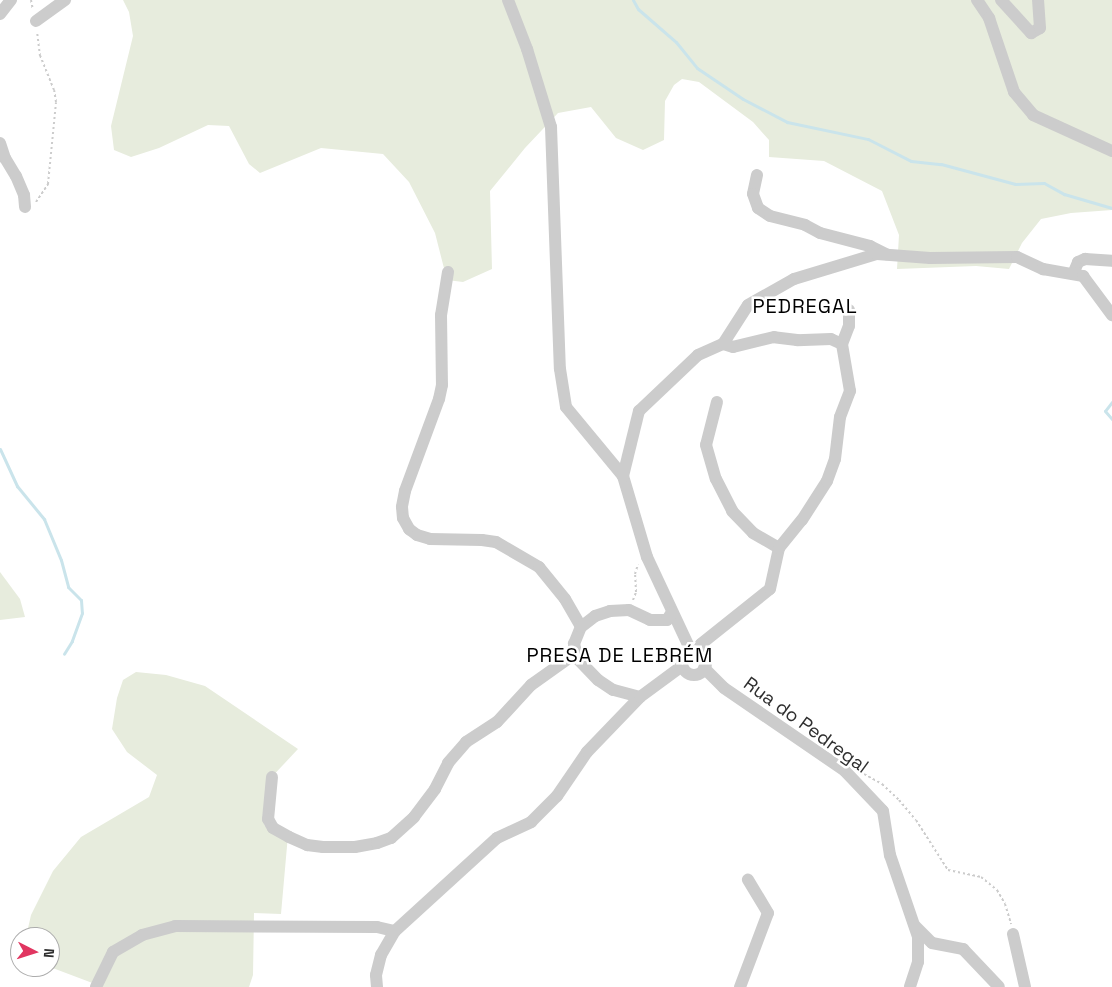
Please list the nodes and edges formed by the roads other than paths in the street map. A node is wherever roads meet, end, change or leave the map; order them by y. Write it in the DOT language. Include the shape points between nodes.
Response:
graph roads {
  1 [pos="12,0"];
  2 [pos="65,0"];
  3 [pos="508,0"];
  4 [pos="977,0"];
  5 [pos="1002,0"];
  6 [pos="1038,0"];
  7 [pos="0,14"];
  8 [pos="36,21"];
  9 [pos="0,143"];
  10 [pos="1112,150"];
  11 [pos="756,174"];
  12 [pos="25,207"];
  13 [pos="888,255"];
  14 [pos="1112,261"];
  15 [pos="448,272"];
  16 [pos="1073,274"];
  17 [pos="849,310"];
  18 [pos="1112,315"];
  19 [pos="723,344"];
  20 [pos="842,344"];
  21 [pos="717,402"];
  22 [pos="623,476"];
  23 [pos="779,548"];
  24 [pos="672,612"];
  25 [pos="581,627"];
  26 [pos="695,652"];
  27 [pos="576,653"];
  28 [pos="682,666"];
  29 [pos="704,668"];
  30 [pos="640,697"];
  31 [pos="272,777"];
  32 [pos="748,880"];
  33 [pos="914,924"];
  34 [pos="395,931"];
  35 [pos="1013,934"];
  36 [pos="96,987"];
  37 [pos="377,987"];
  38 [pos="740,987"];
  39 [pos="910,987"];
  40 [pos="999,987"];
  41 [pos="1026,987"];
  1 -- 7 [label="street"];
  2 -- 8 [label="street"];
  3 -- 22 [label="street" via="551,127 560,369 566,407"];
  4 -- 10 [label="street" via="989,18 1014,92 1033,115"];
  5 -- 6 [label="street" via="1031,33 1040,28"];
  9 -- 12 [label="street" via="21,189"];
  11 -- 13 [label="street" via="755,201 758,208 770,216 870,246"];
  13 -- 16 [label="street" via="1017,257 1043,269"];
  13 -- 19 [label="street" via="877,254 794,279 748,305"];
  14 -- 16 [label="street" via="1085,259 1078,262"];
  15 -- 25 [label="street" via="441,315 442,385 405,491 403,518 410,530 418,535 430,539 496,542 539,567 565,599"];
  16 -- 18 [label="street" via="1084,276"];
  17 -- 20 [label="street" via="849,326"];
  19 -- 20 [label="street" via="734,347 774,337 831,339"];
  19 -- 22 [label="street" via="698,355 639,412"];
  20 -- 23 [label="street" via="850,391 840,417 835,459 828,481"];
  21 -- 23 [label="street" via="706,445 716,479 732,511 752,534"];
  22 -- 24 [label="street" via="647,558"];
  23 -- 26 [label="street" via="770,589"];
  24 -- 25 [label="street" via="667,620 650,620 629,610 610,611 595,616"];
  24 -- 26 [label="street"];
  25 -- 27 [label="street" via="574,644"];
  26 -- 28 [label="street" via="683,659"];
  26 -- 29 [label="street" via="705,661"];
  27 -- 30 [label="street" via="598,680 613,690"];
  27 -- 31 [label="street" via="531,685 497,722 466,742 448,763 414,816 391,838 355,847 323,847 307,845 289,837 272,828 268,819"];
  28 -- 29 [label="street" via="690,674 698,674"];
  28 -- 30 [label="street"];
  29 -- 33 [label="street, Rua do Pedregal" via="724,688 845,771 883,811 890,855"];
  30 -- 34 [label="street" via="587,752 557,796 531,822 498,838"];
  32 -- 38 [label="street" via="768,913"];
  33 -- 39 [label="street, Rua do Pedregal" via="918,937 918,962"];
  33 -- 40 [label="street" via="932,943 963,949"];
  34 -- 36 [label="street" via="377,927 175,926 142,935 113,952"];
  34 -- 37 [label="street" via="381,955"];
  35 -- 41 [label="street"];
}
